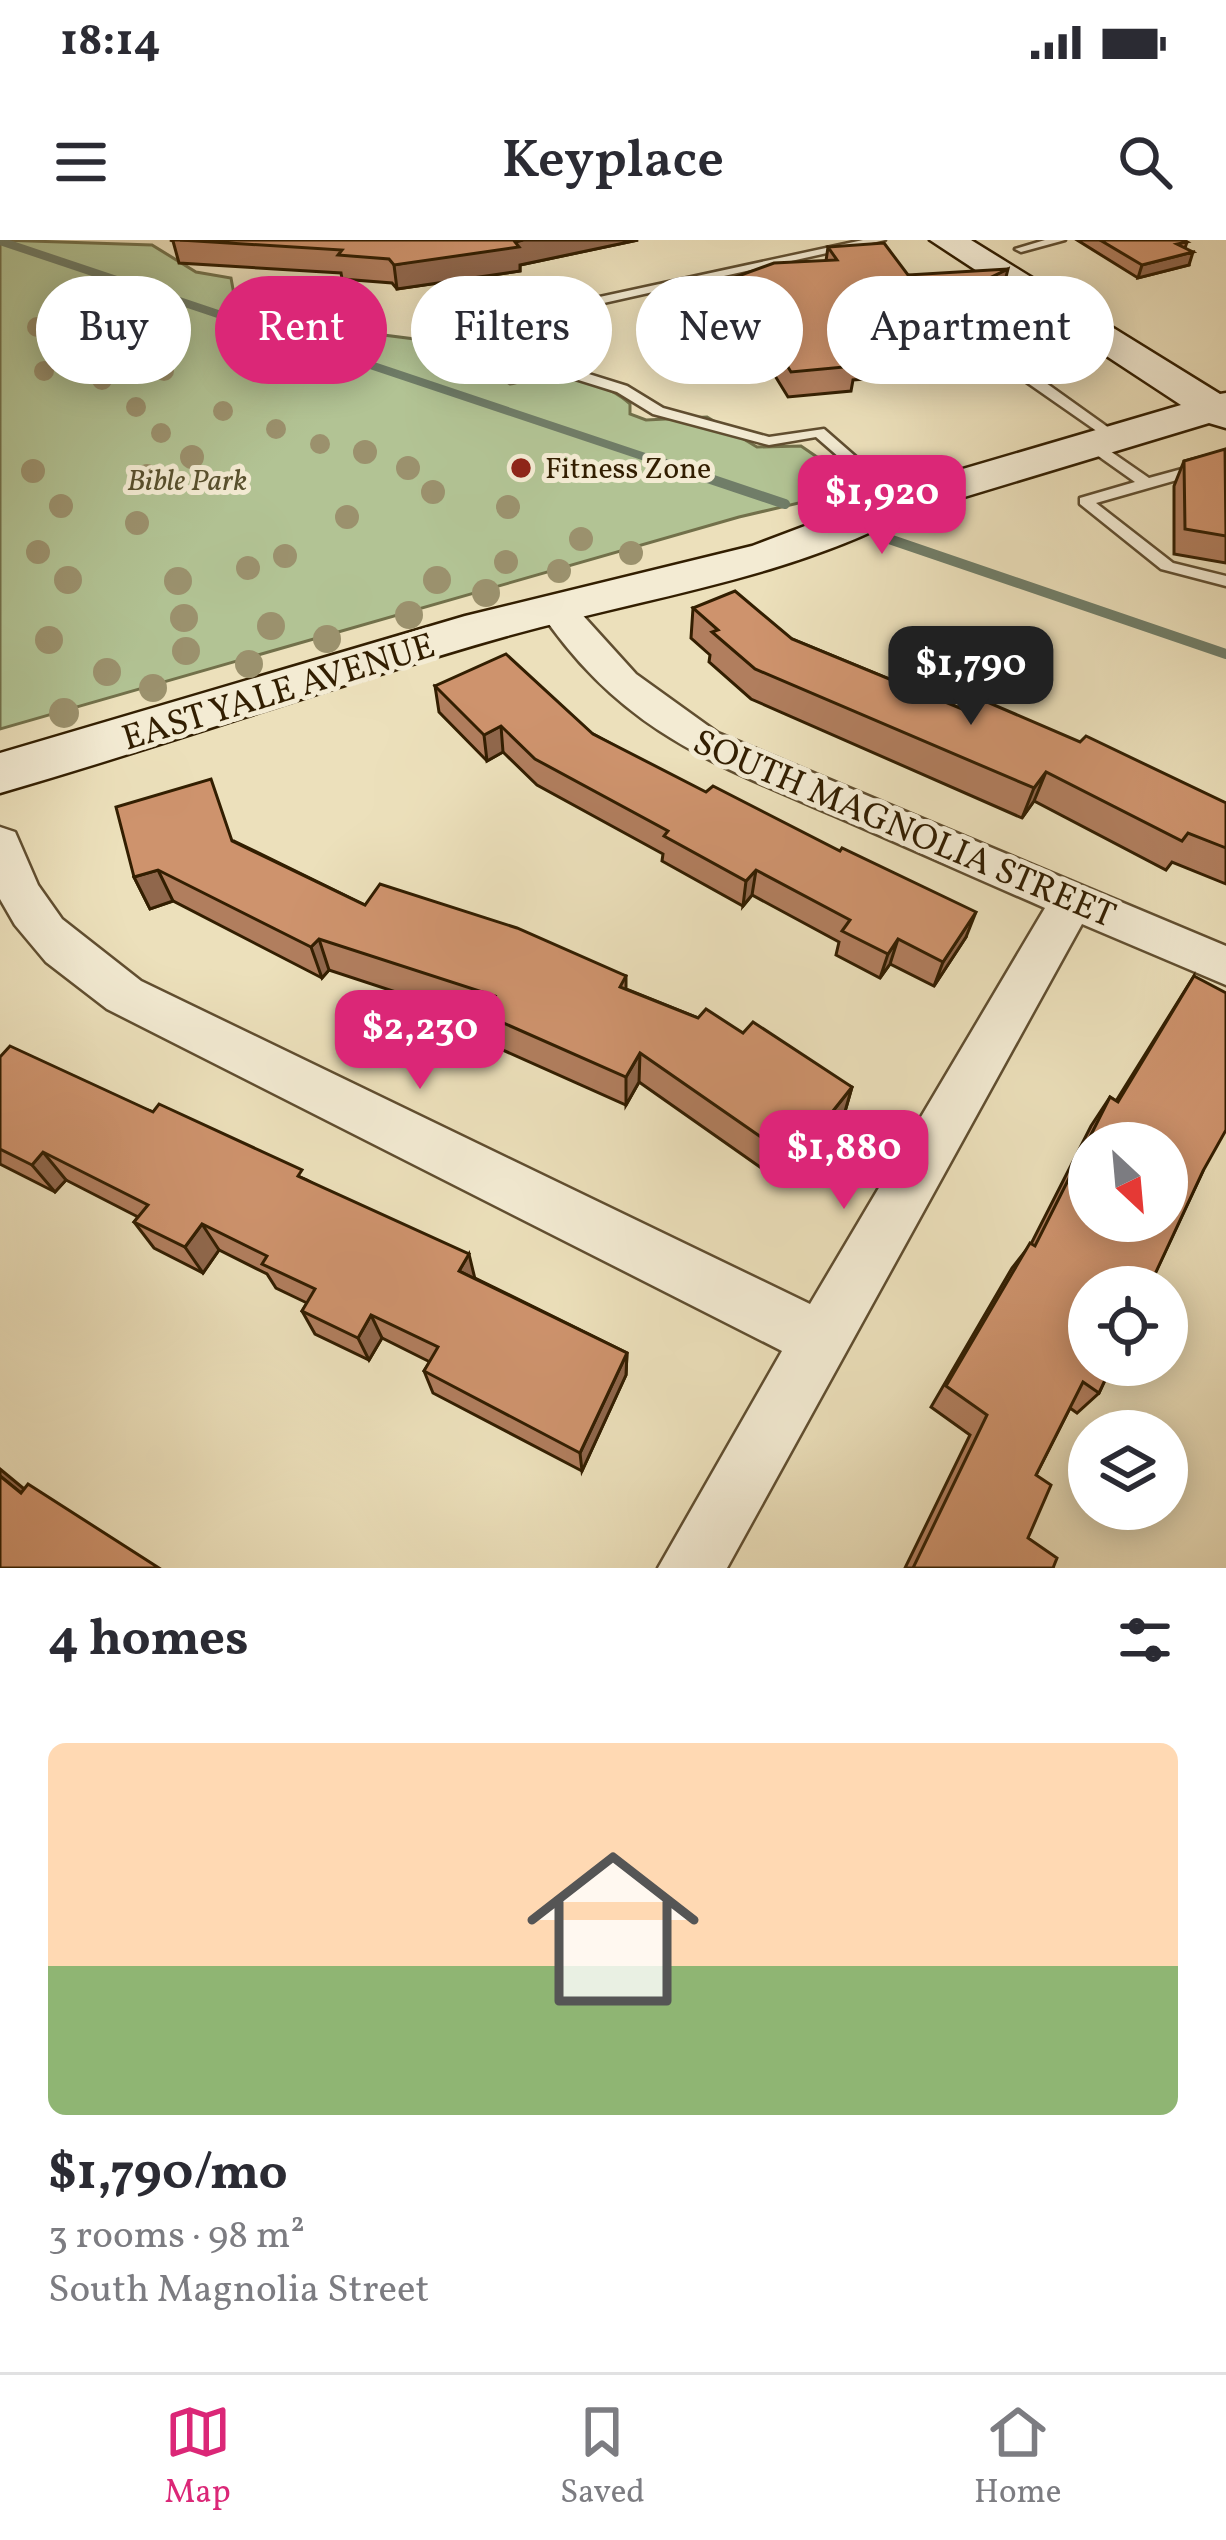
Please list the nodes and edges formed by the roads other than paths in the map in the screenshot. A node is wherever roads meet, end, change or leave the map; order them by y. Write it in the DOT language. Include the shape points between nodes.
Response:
graph roads {
  1 [pos="878,240"];
  2 [pos="947,240"];
  3 [pos="1059,240"];
  4 [pos="1013,244"];
  5 [pos="1036,384"];
  6 [pos="1219,388"];
  7 [pos="1104,441"];
  8 [pos="1226,461"];
  9 [pos="1146,483"];
  10 [pos="895,503"];
  11 [pos="1226,581"];
  12 [pos="555,607"];
  13 [pos="0,772"];
  14 [pos="0,843"];
  15 [pos="1073,899"];
  16 [pos="1226,966"];
  17 [pos="824,1341"];
  18 [pos="691,1568"];
  1 -- 10 [label="lane" via="497,323 476,338 622,389 658,411 769,441 819,432"];
  2 -- 6 [label="main road"];
  3 -- 4 [label="lane"];
  4 -- 6 [label="main road"];
  5 -- 7 [label="lane"];
  6 -- 7 [label="main road, EAST YALE AVENUE"];
  7 -- 9 [label="lane"];
  7 -- 10 [label="main road, EAST YALE AVENUE"];
  8 -- 9 [label="lane"];
  9 -- 11 [label="lane" via="1085,501 1167,566"];
  10 -- 12 [label="main road, EAST YALE AVENUE" via="823,513 667,558"];
  12 -- 13 [label="main road, EAST YALE AVENUE"];
  12 -- 15 [label="street, SOUTH MAGNOLIA STREET" via="622,687 704,743"];
  14 -- 17 [label="street" via="17,892 46,937 124,995"];
  15 -- 16 [label="street, SOUTH MAGNOLIA STREET"];
  15 -- 17 [label="street"];
  17 -- 18 [label="street"];
}
